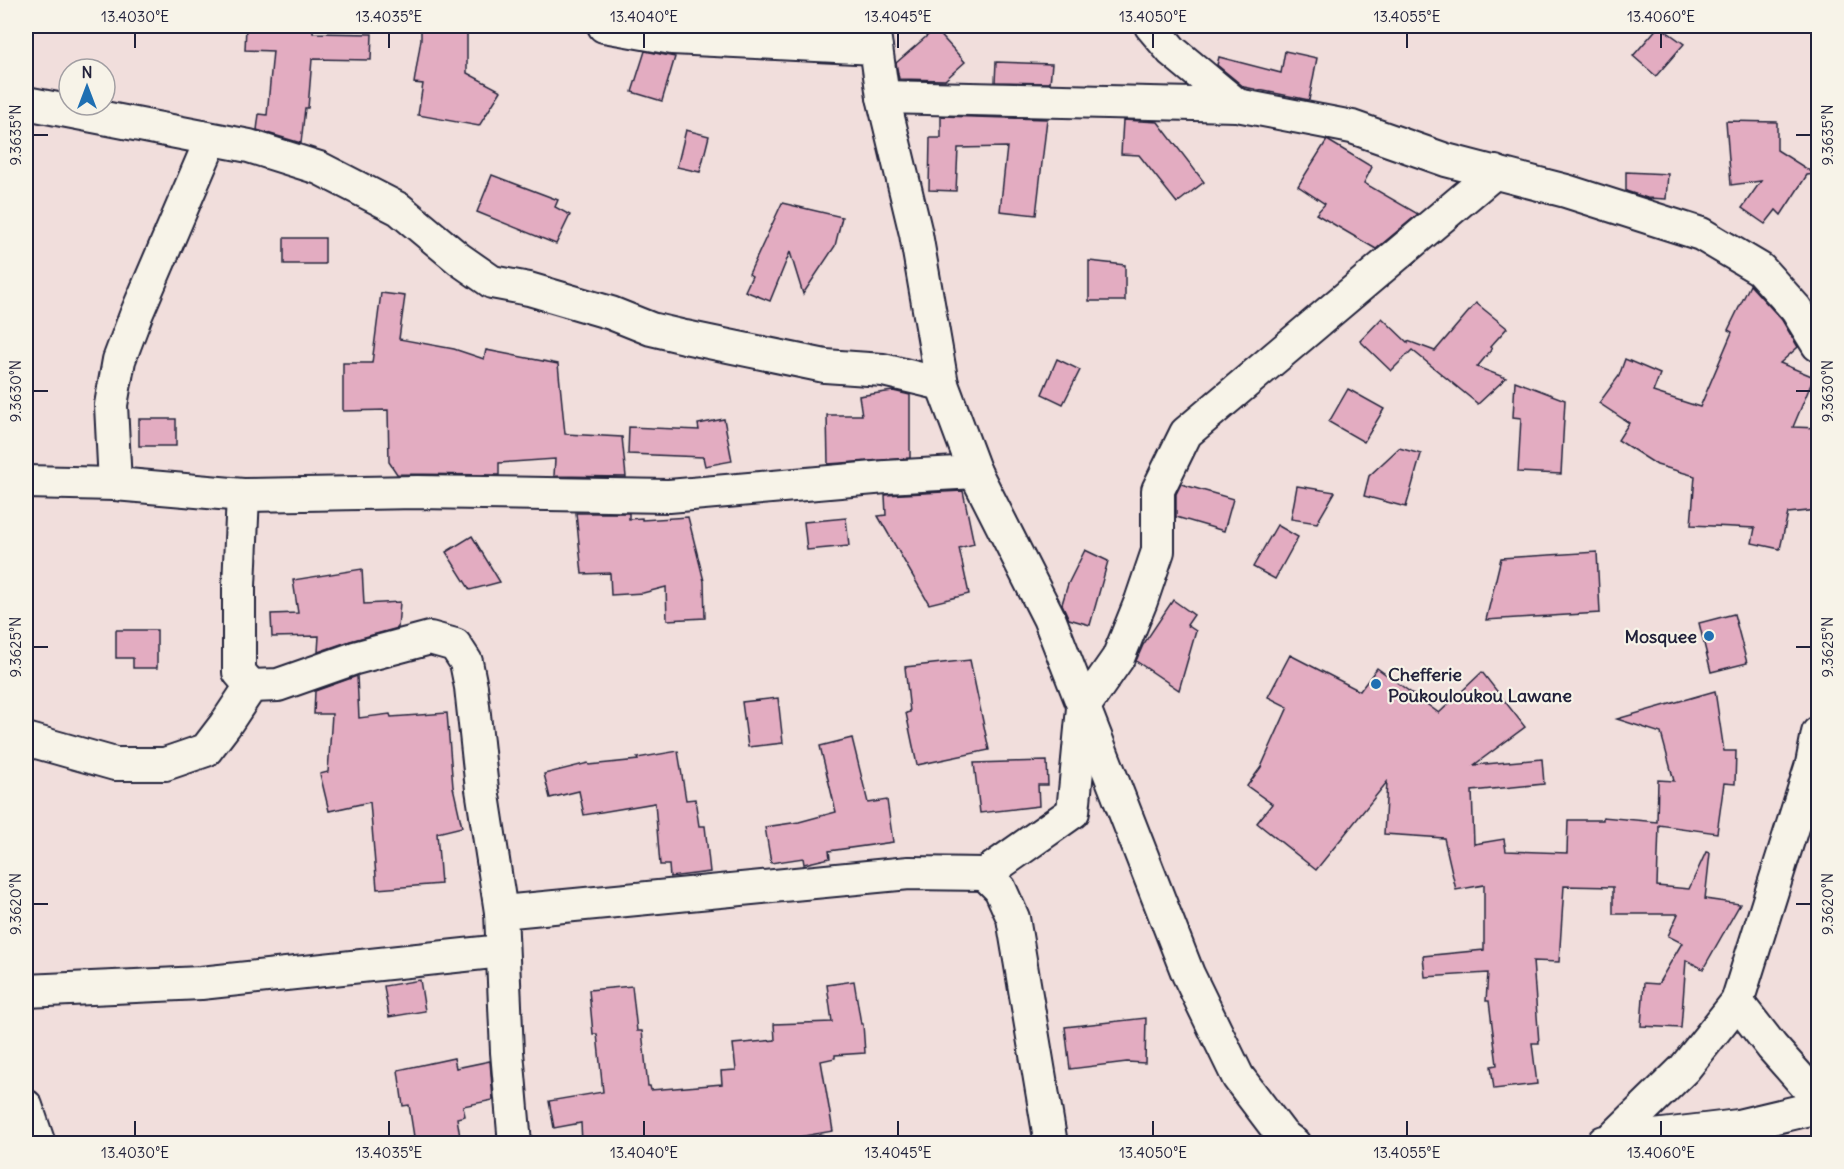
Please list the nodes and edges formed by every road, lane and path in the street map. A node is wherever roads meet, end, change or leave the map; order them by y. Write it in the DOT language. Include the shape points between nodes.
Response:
graph roads {
  1 [pos="604,26"];
  2 [pos="1151,26"];
  3 [pos="875,37"];
  4 [pos="1176,38"];
  5 [pos="883,97"];
  6 [pos="26,103"];
  7 [pos="1237,105"];
  8 [pos="211,140"];
  9 [pos="1494,172"];
  10 [pos="1818,345"];
  11 [pos="942,384"];
  12 [pos="975,472"];
  13 [pos="26,482"];
  14 [pos="115,484"];
  15 [pos="243,495"];
  16 [pos="251,686"];
  17 [pos="1083,708"];
  18 [pos="1818,734"];
  19 [pos="26,739"];
  20 [pos="985,874"];
  21 [pos="501,912"];
  22 [pos="502,951"];
  23 [pos="26,992"];
  24 [pos="1737,1002"];
  25 [pos="1818,1099"];
  26 [pos="26,1106"];
  27 [pos="1818,1107"];
  28 [pos="1736,1135"];
  29 [pos="1602,1142"];
  30 [pos="39,1143"];
  31 [pos="515,1143"];
  32 [pos="1051,1143"];
  33 [pos="1294,1143"];
  1 -- 3 [label="street" via="672,38"];
  2 -- 4 [label="street"];
  3 -- 5 [label="street"];
  4 -- 7 [label="street"];
  5 -- 7 [label="street"];
  5 -- 11 [label="street" via="916,234"];
  6 -- 8 [label="street"];
  7 -- 9 [label="street" via="1352,127 1446,160"];
  8 -- 11 [label="street" via="249,146 319,168 399,209 492,282 529,289 685,337 825,366 883,370"];
  8 -- 14 [label="street" via="119,360 111,405"];
  9 -- 10 [label="street" via="1701,234 1760,269 1796,309"];
  9 -- 17 [label="street" via="1186,433 1158,490 1158,551 1141,601 1118,658"];
  11 -- 12 [label="street"];
  12 -- 15 [label="street" via="669,496 417,492"];
  12 -- 17 [label="street" via="1049,618"];
  13 -- 14 [label="street"];
  14 -- 15 [label="street"];
  15 -- 16 [label="street" via="240,672"];
  16 -- 19 [label="street" via="206,750 165,764 115,764"];
  16 -- 21 [label="street" via="278,685 354,658 430,638 455,645 466,662 471,687"];
  17 -- 20 [label="street" via="1073,812"];
  17 -- 33 [label="street" via="1193,984 1238,1077 1282,1135"];
  18 -- 24 [label="street"];
  20 -- 21 [label="street" via="909,873"];
  20 -- 32 [label="street" via="1000,889 1013,918"];
  21 -- 22 [label="street"];
  22 -- 23 [label="street" via="201,983"];
  22 -- 31 [label="street"];
  24 -- 25 [label="street"];
  24 -- 29 [label="street" via="1684,1069"];
  26 -- 30 [label="street"];
  27 -- 28 [label="street"];
  28 -- 29 [label="street"];
}
